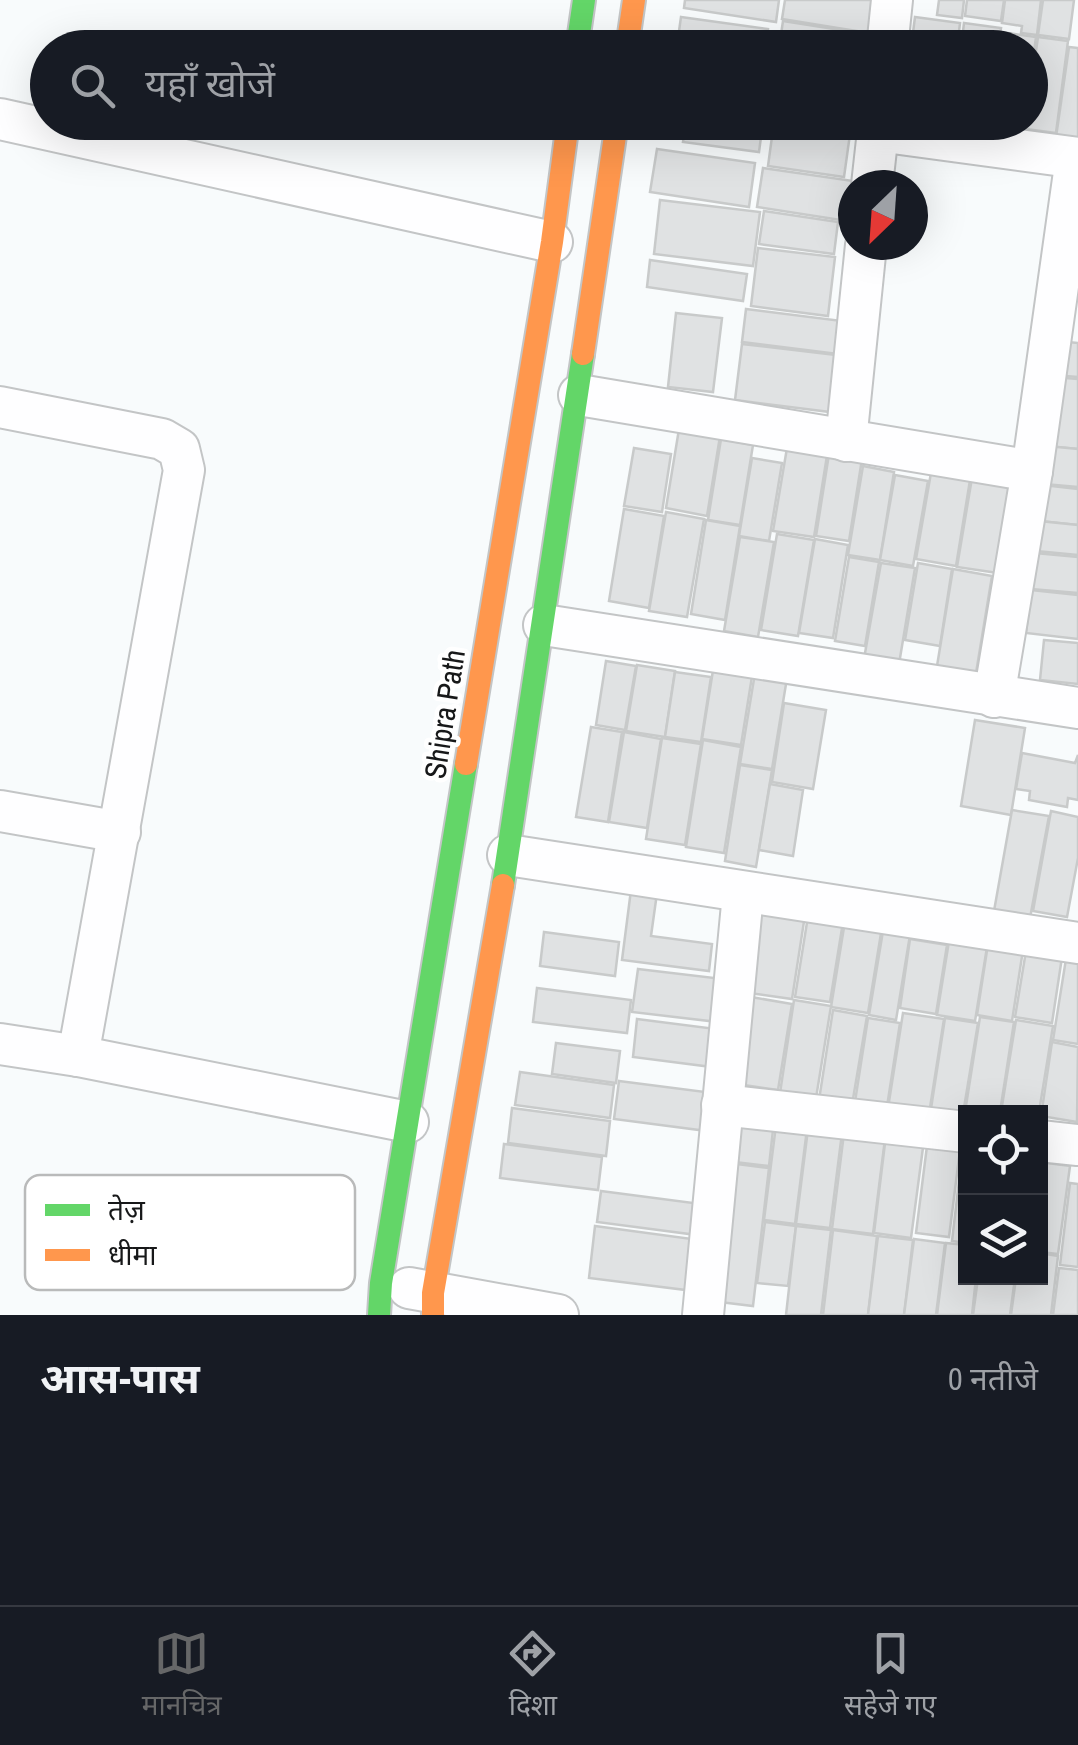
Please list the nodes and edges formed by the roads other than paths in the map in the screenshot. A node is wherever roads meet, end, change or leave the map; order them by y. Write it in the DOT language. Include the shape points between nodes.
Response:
graph roads {
  1 [pos="584,0"];
  2 [pos="634,0"];
  3 [pos="892,0"];
  4 [pos="580,30"];
  5 [pos="630,30"];
  6 [pos="889,30"];
  7 [pos="0,119"];
  8 [pos="30,126"];
  9 [pos="94,140"];
  10 [pos="566,140"];
  11 [pos="614,140"];
  12 [pos="877,140"];
  13 [pos="961,140"];
  14 [pos="1077,158"];
  15 [pos="874,170"];
  16 [pos="552,242"];
  17 [pos="864,260"];
  18 [pos="579,395"];
  19 [pos="0,407"];
  20 [pos="846,441"];
  21 [pos="1032,471"];
  22 [pos="544,625"];
  23 [pos="994,697"];
  24 [pos="1078,708"];
  25 [pos="0,811"];
  26 [pos="120,832"];
  27 [pos="508,855"];
  28 [pos="743,894"];
  29 [pos="1078,944"];
  30 [pos="0,1044"];
  31 [pos="78,1056"];
  32 [pos="722,1105"];
  33 [pos="408,1122"];
  34 [pos="958,1131"];
  35 [pos="1048,1142"];
  36 [pos="1078,1145"];
  37 [pos="380,1299"];
  38 [pos="433,1304"];
  39 [pos="558,1315"];
  40 [pos="703,1315"];
  1 -- 4 [label="street"];
  2 -- 5 [label="street"];
  3 -- 6 [label="street"];
  7 -- 8 [label="street"];
  9 -- 16 [label="street"];
  10 -- 16 [label="street, Shipra Path"];
  11 -- 18 [label="street"];
  12 -- 15 [label="street"];
  13 -- 14 [label="street"];
  14 -- 21 [label="street"];
  16 -- 33 [label="street, Shipra Path"];
  17 -- 20 [label="street"];
  18 -- 20 [label="street"];
  18 -- 22 [label="street"];
  19 -- 26 [label="street" via="162,439 180,449 184,470"];
  20 -- 21 [label="street"];
  21 -- 23 [label="street"];
  22 -- 23 [label="street"];
  22 -- 27 [label="street"];
  23 -- 24 [label="street"];
  25 -- 26 [label="street"];
  26 -- 31 [label="street"];
  27 -- 28 [label="street"];
  27 -- 38 [label="street"];
  28 -- 29 [label="street"];
  28 -- 32 [label="street"];
  30 -- 31 [label="street"];
  31 -- 33 [label="street"];
  32 -- 34 [label="street"];
  32 -- 40 [label="street"];
  33 -- 37 [label="street, Shipra Path"];
  35 -- 36 [label="street"];
  37 -- 38 [label="street"];
  38 -- 39 [label="street"];
}
